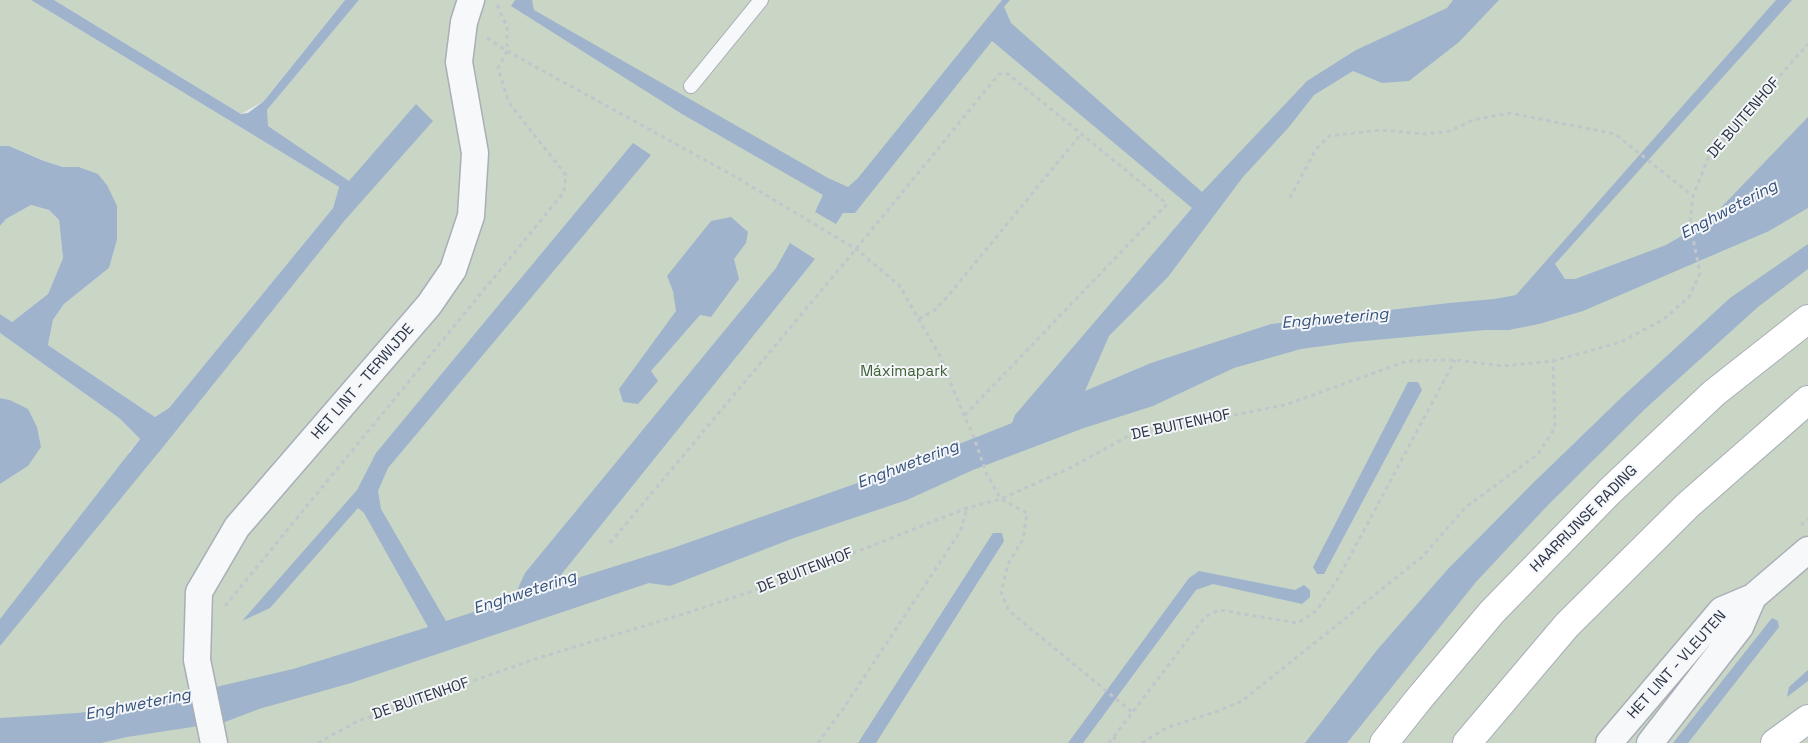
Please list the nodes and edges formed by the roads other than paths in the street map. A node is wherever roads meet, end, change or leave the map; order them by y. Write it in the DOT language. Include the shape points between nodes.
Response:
graph roads {
  1 [pos="761,0"];
  2 [pos="467,11"];
  3 [pos="691,86"];
  4 [pos="1808,319"];
  5 [pos="1808,400"];
  6 [pos="1808,550"];
  7 [pos="1753,597"];
  8 [pos="1808,718"];
  9 [pos="214,740"];
  10 [pos="1384,743"];
  11 [pos="1467,743"];
  12 [pos="1609,743"];
  13 [pos="1650,743"];
  14 [pos="1775,743"];
  1 -- 3 [label="lane"];
  2 -- 9 [label="street, HET LINT - TERWIJDE" via="459,62 474,154 471,216 453,270 430,305 237,527 199,592 197,660"];
  4 -- 10 [label="main road, HAARRIJNSE RADING" via="1714,393 1610,491 1492,612"];
  5 -- 11 [label="main road" via="1688,505 1567,625"];
  6 -- 7 [label="street, HET LINT - VLEUTEN"];
  7 -- 12 [label="street, HET LINT - VLEUTEN" via="1722,610"];
  7 -- 13 [label="street, HET LINT - VLEUTEN" via="1740,627"];
  8 -- 14 [label="main road"];
}
